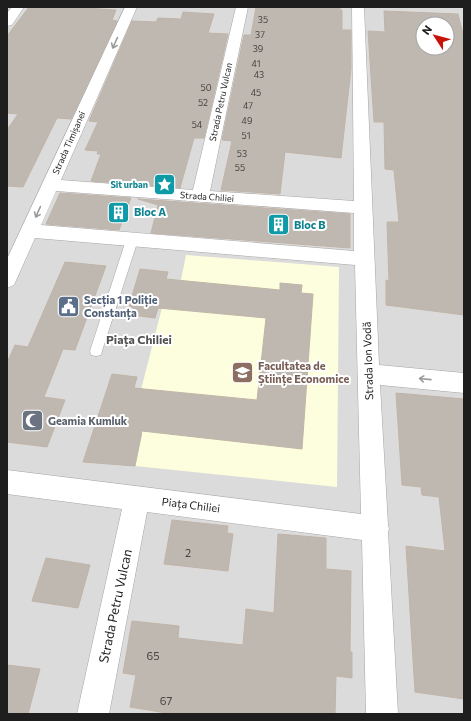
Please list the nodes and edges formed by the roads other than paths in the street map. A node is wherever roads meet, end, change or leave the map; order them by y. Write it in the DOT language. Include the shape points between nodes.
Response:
graph roads {
  1 [pos="18,7"];
  2 [pos="131,7"];
  3 [pos="242,7"];
  4 [pos="358,7"];
  5 [pos="7,22"];
  6 [pos="50,184"];
  7 [pos="200,196"];
  8 [pos="363,208"];
  9 [pos="29,231"];
  10 [pos="132,240"];
  11 [pos="364,259"];
  12 [pos="7,280"];
  13 [pos="96,351"];
  14 [pos="369,374"];
  15 [pos="464,383"];
  16 [pos="7,482"];
  17 [pos="137,498"];
  18 [pos="376,529"];
  19 [pos="93,714"];
  20 [pos="382,714"];
  1 -- 5 [label="street"];
  2 -- 6 [label="street, Strada Timișanei, one-way"];
  3 -- 7 [label="street, Strada Petru Vulcan"];
  4 -- 8 [label="street, Strada Ion Vodă"];
  6 -- 7 [label="street, Strada Chiliei"];
  6 -- 9 [label="street, Strada Timișanei, one-way"];
  7 -- 8 [label="street, Strada Chiliei"];
  8 -- 11 [label="street, Strada Ion Vodă"];
  9 -- 10 [label="street"];
  9 -- 12 [label="street, Strada Timișanei"];
  10 -- 11 [label="street"];
  10 -- 13 [label="lane"];
  11 -- 14 [label="street, Strada Ion Vodă"];
  15 -- 14 [label="street, one-way"];
  14 -- 18 [label="street, Strada Ion Vodă"];
  16 -- 17 [label="street, Piața Chiliei"];
  17 -- 18 [label="street, Piața Chiliei"];
  17 -- 19 [label="street, Strada Petru Vulcan"];
  18 -- 20 [label="street, Strada Ion Vodă"];
}
